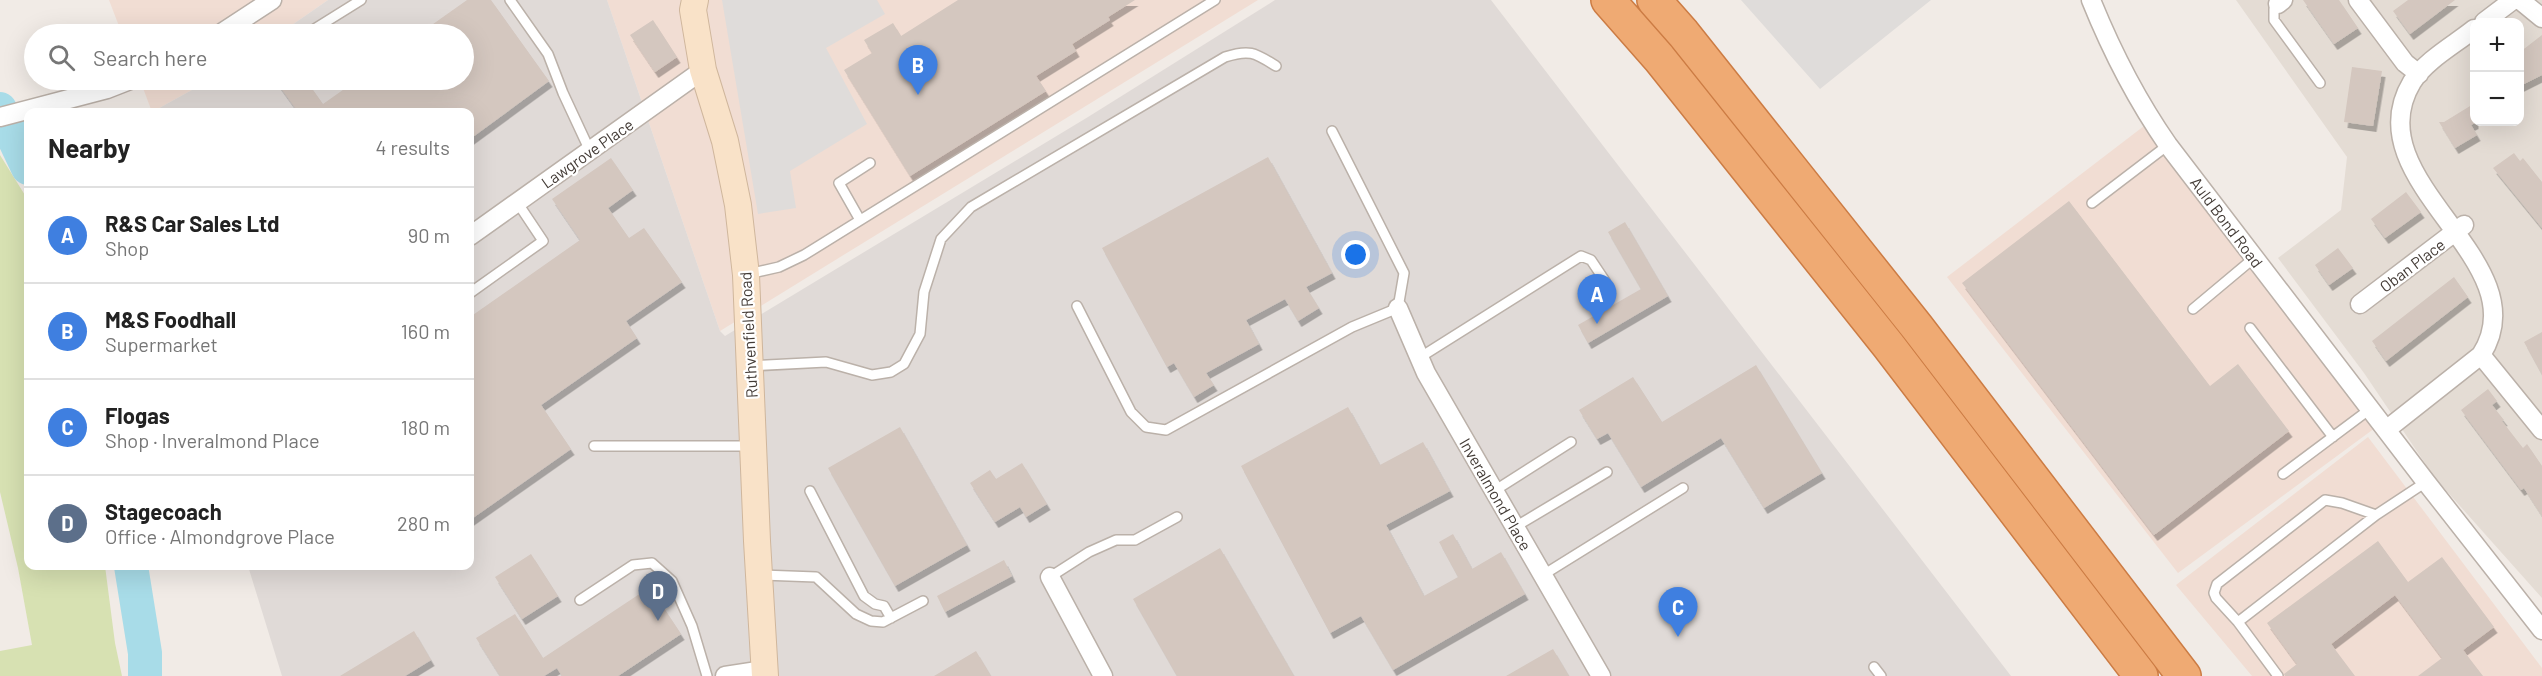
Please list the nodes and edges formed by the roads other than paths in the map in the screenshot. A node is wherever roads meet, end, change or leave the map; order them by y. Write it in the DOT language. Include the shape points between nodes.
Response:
graph roads {
  1 [pos="272,0"];
  2 [pos="361,0"];
  3 [pos="510,0"];
  4 [pos="695,0"];
  5 [pos="1215,0"];
  6 [pos="1608,0"];
  7 [pos="1654,0"];
  8 [pos="2091,0"];
  9 [pos="2358,0"];
  10 [pos="2512,0"];
  11 [pos="2520,0"];
  12 [pos="2280,2"];
  13 [pos="2489,18"];
  14 [pos="2542,18"];
  15 [pos="235,24"];
  16 [pos="322,24"];
  17 [pos="2470,34"];
  18 [pos="1276,66"];
  19 [pos="703,70"];
  20 [pos="2419,74"];
  21 [pos="2320,83"];
  22 [pos="103,90"];
  23 [pos="34,108"];
  24 [pos="24,111"];
  25 [pos="0,117"];
  26 [pos="1332,131"];
  27 [pos="2168,145"];
  28 [pos="590,152"];
  29 [pos="870,163"];
  30 [pos="518,202"];
  31 [pos="2092,203"];
  32 [pos="860,220"];
  33 [pos="2464,225"];
  34 [pos="474,233"];
  35 [pos="2254,258"];
  36 [pos="746,275"];
  37 [pos="1605,281"];
  38 [pos="474,290"];
  39 [pos="2360,304"];
  40 [pos="1077,306"];
  41 [pos="1398,308"];
  42 [pos="2193,309"];
  43 [pos="2250,328"];
  44 [pos="2481,355"];
  45 [pos="1419,358"];
  46 [pos="750,366"];
  47 [pos="2370,409"];
  48 [pos="2386,430"];
  49 [pos="2542,430"];
  50 [pos="2333,437"];
  51 [pos="1571,442"];
  52 [pos="594,446"];
  53 [pos="753,446"];
  54 [pos="1607,472"];
  55 [pos="2283,474"];
  56 [pos="2426,482"];
  57 [pos="1683,488"];
  58 [pos="810,491"];
  59 [pos="1494,491"];
  60 [pos="2376,515"];
  61 [pos="1177,517"];
  62 [pos="1515,527"];
  63 [pos="758,574"];
  64 [pos="1543,575"];
  65 [pos="1050,577"];
  66 [pos="580,600"];
  67 [pos="923,602"];
  68 [pos="891,618"];
  69 [pos="2238,622"];
  70 [pos="2542,630"];
  71 [pos="1874,667"];
  72 [pos="764,673"];
  73 [pos="707,676"];
  74 [pos="725,676"];
  75 [pos="1103,676"];
  76 [pos="1601,676"];
  77 [pos="1881,676"];
  78 [pos="2141,676"];
  79 [pos="2184,676"];
  80 [pos="2278,676"];
  1 -- 15 [label="street"];
  2 -- 16 [label="lane"];
  3 -- 28 [label="lane" via="549,54"];
  4 -- 19 [label="street, Ruthvenfield Road" via="693,10"];
  5 -- 32 [label="lane"];
  6 -- 78 [label="highway" via="1659,58 1888,345"];
  7 -- 79 [label="highway" via="1917,327"];
  8 -- 27 [label="street, Auld Bond Road" via="2125,77"];
  9 -- 20 [label="street" via="2405,63"];
  10 -- 13 [label="street"];
  11 -- 14 [label="street"];
  12 -- 21 [label="lane" via="2274,9 2274,20"];
  17 -- 20 [label="street"];
  18 -- 46 [label="lane" via="1254,53 1225,57 971,207 941,239 924,292 920,334 904,364 891,372 872,375 826,362"];
  19 -- 28 [label="street, Lawgrove Place"];
  19 -- 36 [label="street, Ruthvenfield Road" via="727,152"];
  20 -- 33 [label="street" via="2405,100 2403,134 2420,166"];
  22 -- 23 [label="street"];
  24 -- 25 [label="street"];
  26 -- 41 [label="lane" via="1404,273"];
  27 -- 31 [label="lane"];
  27 -- 35 [label="street, Auld Bond Road"];
  28 -- 30 [label="street, Lawgrove Place"];
  29 -- 32 [label="lane" via="839,183"];
  30 -- 34 [label="street, Lawgrove Place"];
  30 -- 38 [label="lane" via="543,241"];
  32 -- 36 [label="lane" via="790,263"];
  33 -- 39 [label="street, Oban Place"];
  33 -- 44 [label="street" via="2500,273 2507,302 2500,334"];
  35 -- 42 [label="lane"];
  35 -- 47 [label="street, Auld Bond Road"];
  36 -- 46 [label="street, Ruthvenfield Road"];
  37 -- 45 [label="lane" via="1591,260 1581,256"];
  40 -- 41 [label="lane" via="1131,412 1146,427 1166,430 1352,327"];
  41 -- 45 [label="street, Inveralmond Place"];
  43 -- 50 [label="lane"];
  44 -- 48 [label="street"];
  44 -- 49 [label="street"];
  45 -- 59 [label="street, Inveralmond Place"];
  46 -- 53 [label="street, Ruthvenfield Road"];
  47 -- 48 [label="street, Auld Bond Road"];
  47 -- 50 [label="lane"];
  48 -- 56 [label="street, Auld Bond Road"];
  50 -- 55 [label="lane"];
  51 -- 59 [label="lane"];
  52 -- 53 [label="lane"];
  53 -- 63 [label="street, Ruthvenfield Road"];
  54 -- 62 [label="lane"];
  56 -- 60 [label="lane"];
  56 -- 70 [label="street, Auld Bond Road"];
  57 -- 64 [label="lane"];
  58 -- 68 [label="lane" via="864,596 884,606"];
  59 -- 62 [label="street, Inveralmond Place"];
  60 -- 69 [label="lane"];
  60 -- 69 [label="lane" via="2325,500 2217,584 2216,598"];
  61 -- 65 [label="lane" via="1135,540 1116,540 1089,552"];
  62 -- 64 [label="street, Inveralmond Place"];
  63 -- 68 [label="lane" via="816,577 856,614 871,621"];
  63 -- 72 [label="street, Ruthvenfield Road"];
  64 -- 76 [label="street, Inveralmond Place"];
  65 -- 75 [label="street"];
  66 -- 73 [label="lane" via="633,565 652,563 672,580 692,626"];
  67 -- 68 [label="lane"];
  69 -- 80 [label="lane"];
  71 -- 77 [label="lane"];
  72 -- 74 [label="street"];
}
